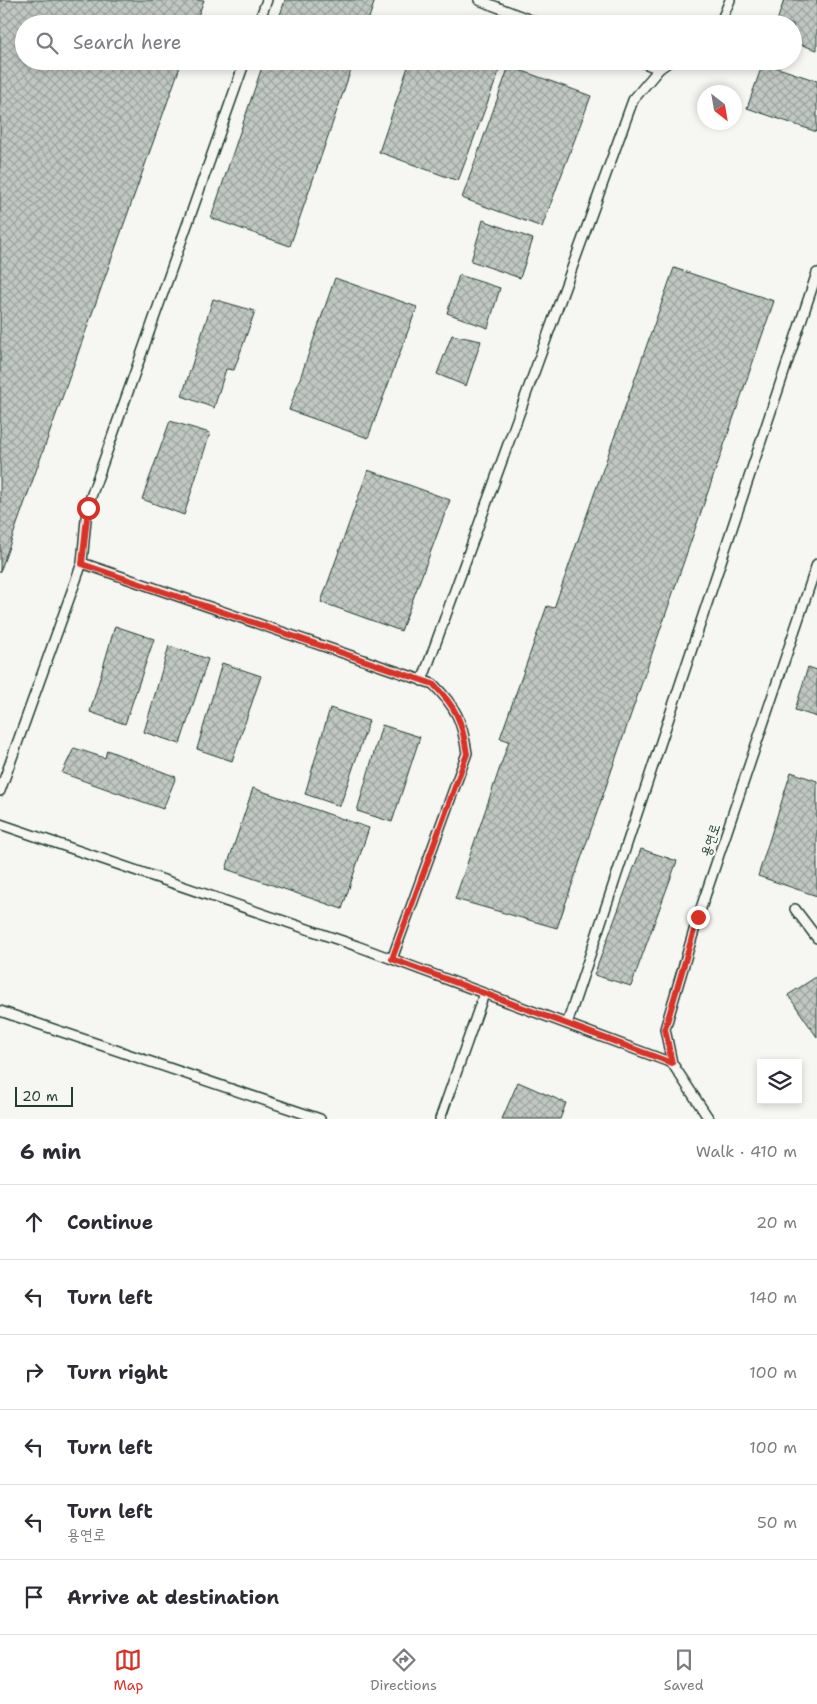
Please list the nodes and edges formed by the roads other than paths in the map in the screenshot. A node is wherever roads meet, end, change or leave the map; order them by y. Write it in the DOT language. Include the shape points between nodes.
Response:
graph roads {
  1 [pos="266,0"];
  2 [pos="479,0"];
  3 [pos="730,0"];
  4 [pos="261,15"];
  5 [pos="518,15"];
  6 [pos="724,15"];
  7 [pos="242,70"];
  8 [pos="658,70"];
  9 [pos="817,273"];
  10 [pos="82,564"];
  11 [pos="817,564"];
  12 [pos="813,590"];
  13 [pos="422,681"];
  14 [pos="0,791"];
  15 [pos="0,824"];
  16 [pos="795,908"];
  17 [pos="817,938"];
  18 [pos="392,959"];
  19 [pos="484,994"];
  20 [pos="0,1011"];
  21 [pos="567,1024"];
  22 [pos="672,1063"];
  23 [pos="320,1119"];
  24 [pos="440,1119"];
  25 [pos="709,1119"];
  1 -- 4 [label="lane"];
  2 -- 5 [label="lane"];
  3 -- 6 [label="lane"];
  7 -- 10 [label="lane" via="88,508"];
  8 -- 13 [label="lane" via="632,100"];
  9 -- 21 [label="lane"];
  10 -- 13 [label="lane"];
  10 -- 14 [label="lane"];
  11 -- 12 [label="lane, 용연로"];
  12 -- 22 [label="lane, 용연로" via="698,917 665,1029"];
  13 -- 18 [label="lane" via="433,684 449,700 463,728 467,754"];
  15 -- 18 [label="lane"];
  16 -- 17 [label="lane"];
  18 -- 19 [label="lane"];
  19 -- 21 [label="lane"];
  19 -- 24 [label="lane"];
  20 -- 23 [label="lane"];
  21 -- 22 [label="lane"];
  22 -- 25 [label="lane, 용연로"];
}
